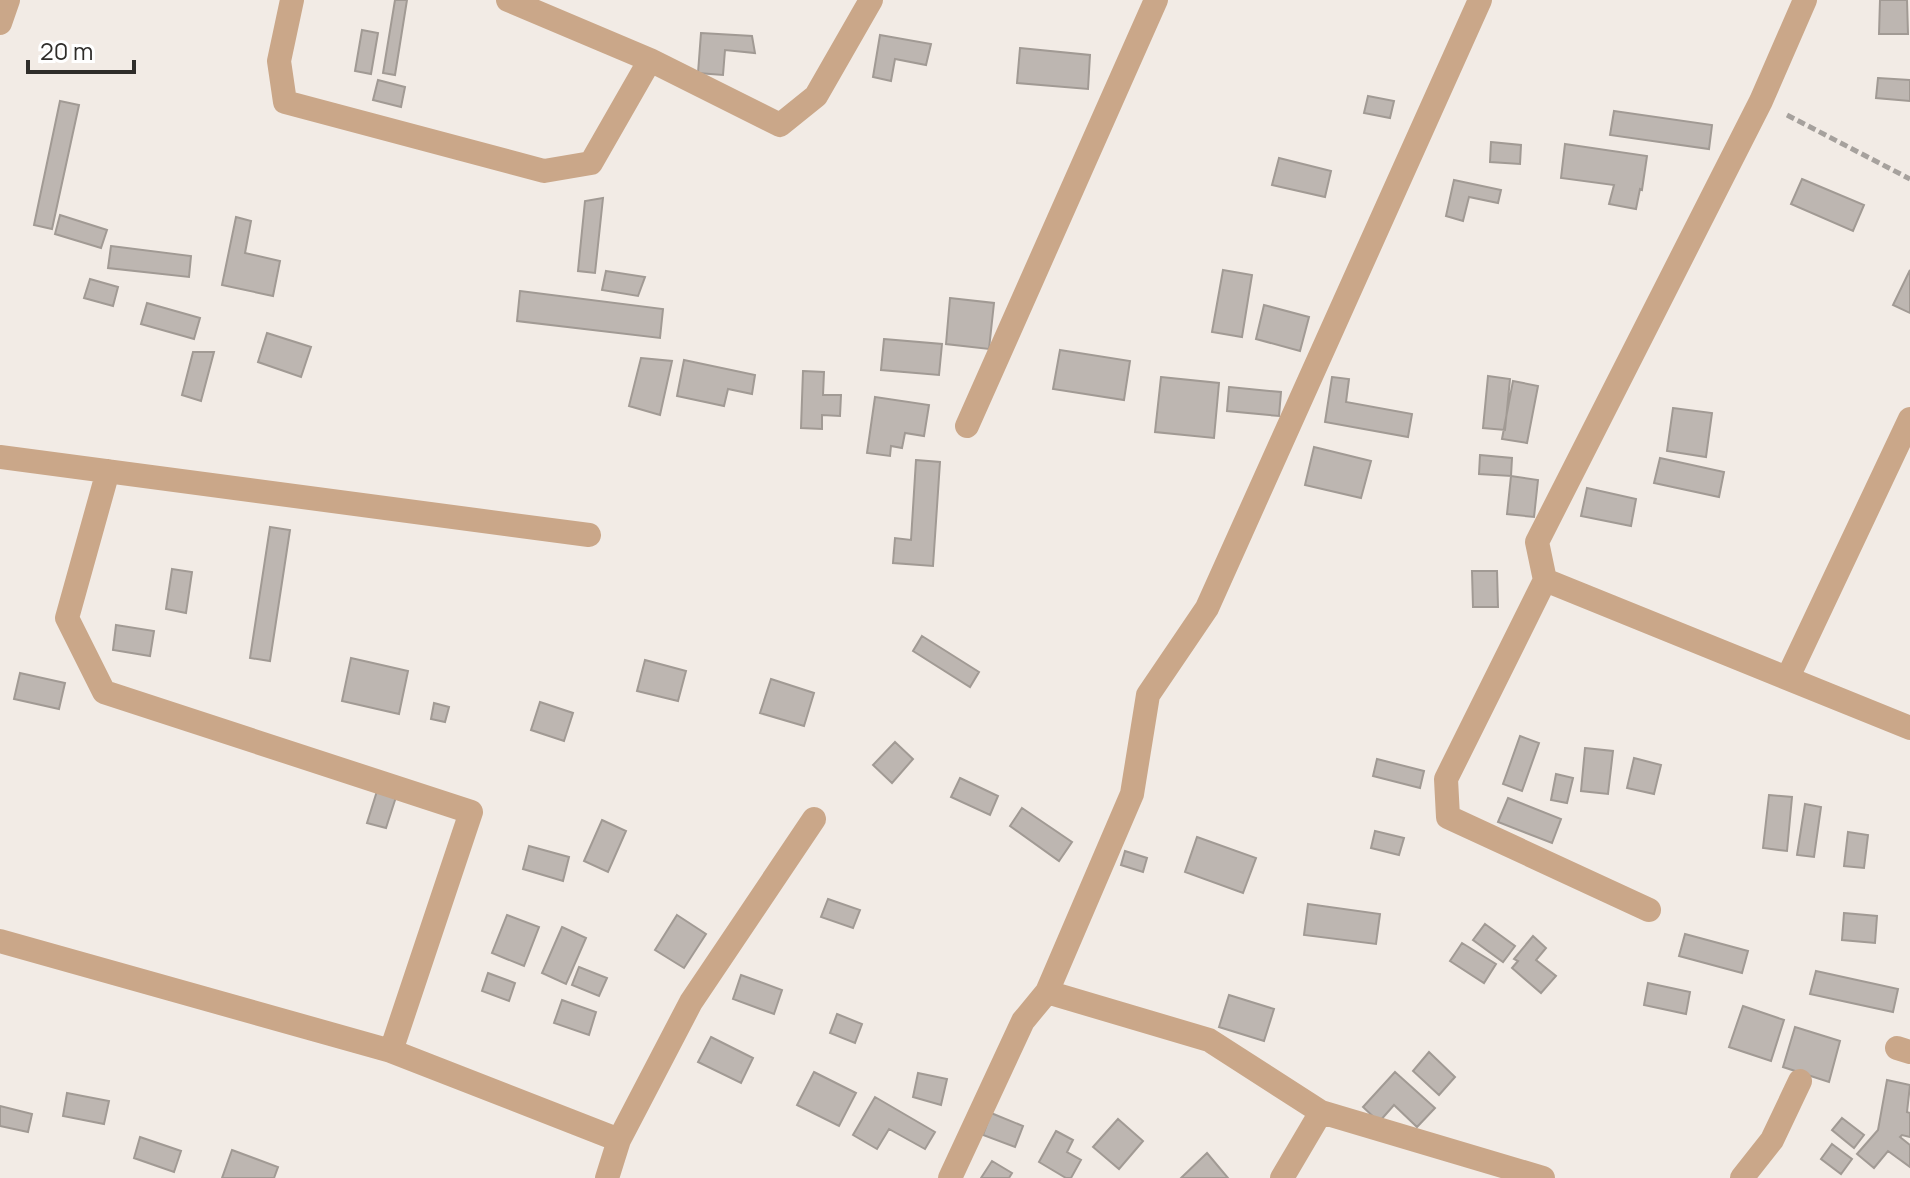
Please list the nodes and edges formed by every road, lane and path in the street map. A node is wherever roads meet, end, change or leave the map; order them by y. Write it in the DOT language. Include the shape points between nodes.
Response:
graph roads {
  1 [pos="8,0"];
  2 [pos="292,0"];
  3 [pos="508,0"];
  4 [pos="871,0"];
  5 [pos="1156,0"];
  6 [pos="1480,0"];
  7 [pos="1805,0"];
  8 [pos="0,23"];
  9 [pos="650,60"];
  10 [pos="1761,101"];
  11 [pos="1910,179"];
  12 [pos="1910,419"];
  13 [pos="967,426"];
  14 [pos="0,457"];
  15 [pos="108,471"];
  16 [pos="589,535"];
  17 [pos="1545,580"];
  18 [pos="1788,677"];
  19 [pos="1910,728"];
  20 [pos="814,819"];
  21 [pos="1649,910"];
  22 [pos="0,941"];
  23 [pos="1047,992"];
  24 [pos="391,1051"];
  25 [pos="1800,1081"];
  26 [pos="1321,1112"];
  27 [pos="619,1140"];
  28 [pos="607,1178"];
  29 [pos="950,1178"];
  30 [pos="1282,1178"];
  31 [pos="1543,1178"];
  32 [pos="1742,1178"];
  1 -- 8 [label="street"];
  2 -- 9 [label="street" via="279,61 285,102 544,171 591,163"];
  3 -- 9 [label="street"];
  4 -- 9 [label="street" via="816,96 780,125"];
  5 -- 13 [label="street"];
  6 -- 23 [label="street" via="1207,608 1148,695 1132,794"];
  7 -- 10 [label="street"];
  10 -- 11 [label="path"];
  10 -- 17 [label="street" via="1537,542"];
  12 -- 18 [label="street"];
  14 -- 15 [label="street"];
  15 -- 16 [label="street"];
  15 -- 24 [label="street" via="67,618 104,692 471,812"];
  17 -- 18 [label="street"];
  17 -- 21 [label="street" via="1446,779 1448,817"];
  18 -- 19 [label="street"];
  20 -- 27 [label="street" via="691,1002"];
  22 -- 24 [label="street"];
  23 -- 26 [label="street" via="1209,1040"];
  23 -- 29 [label="street" via="1023,1021"];
  24 -- 27 [label="street"];
  25 -- 32 [label="street" via="1772,1140"];
  26 -- 30 [label="street"];
  26 -- 31 [label="street"];
  27 -- 28 [label="street"];
}
